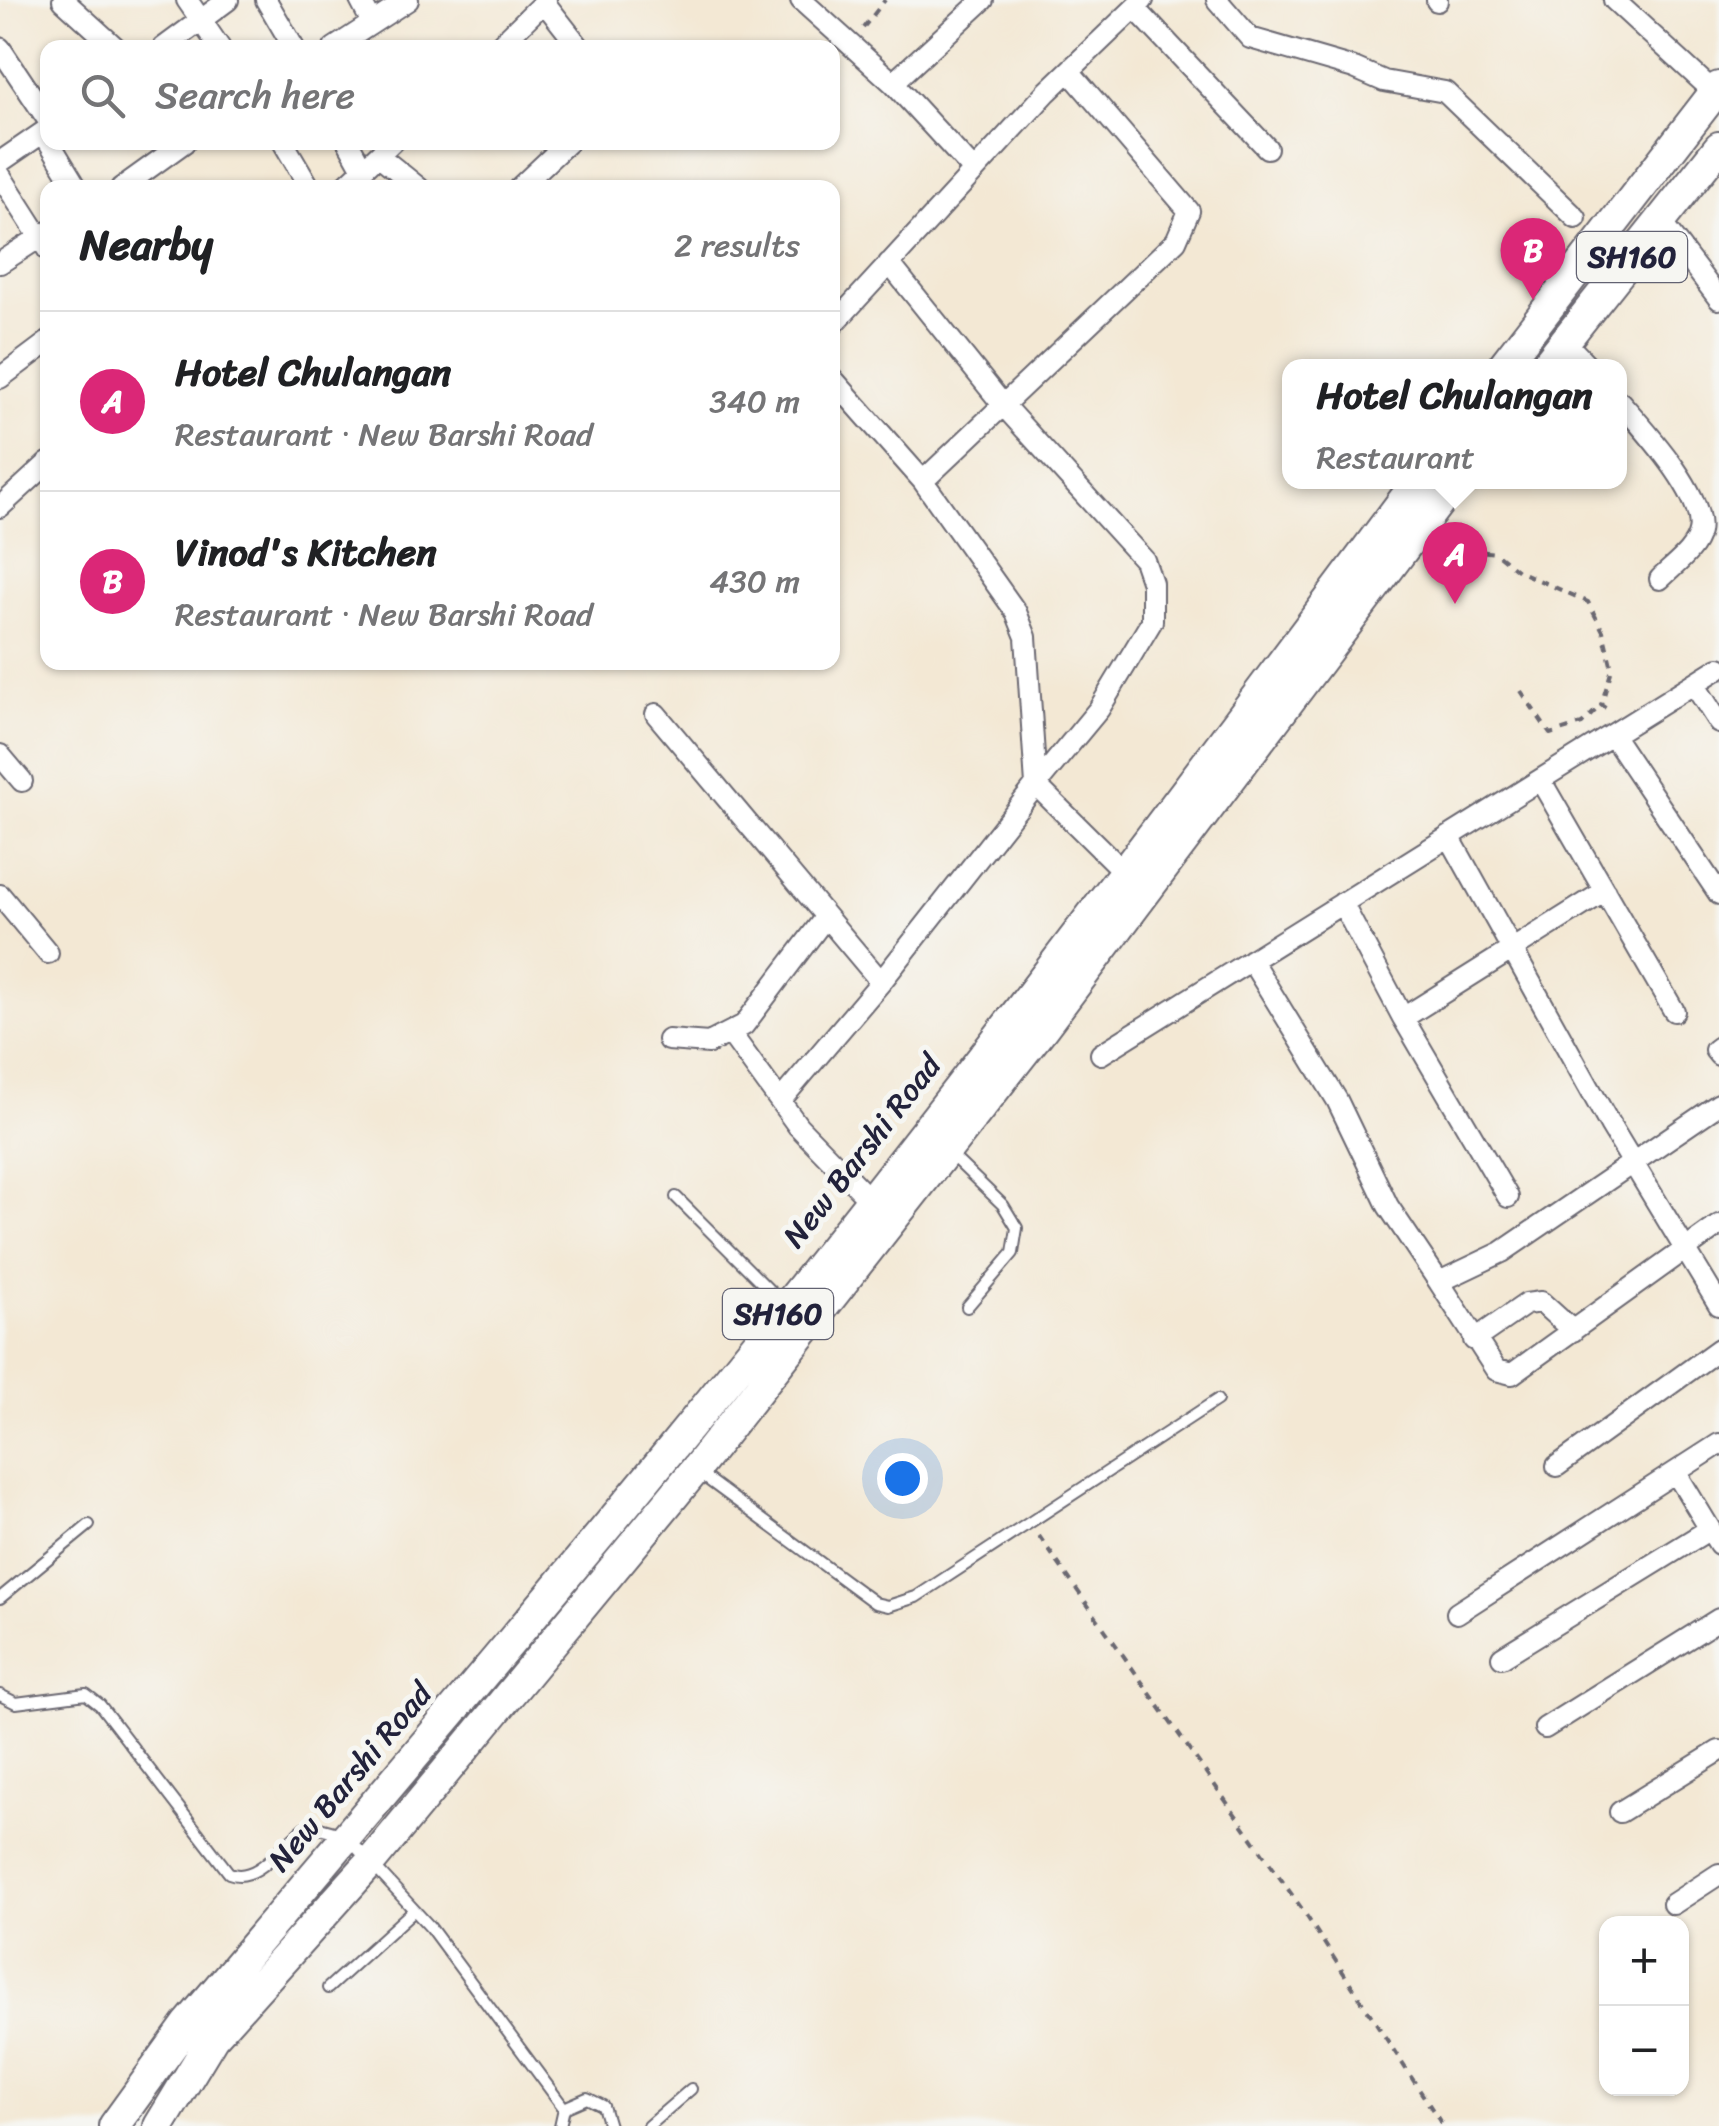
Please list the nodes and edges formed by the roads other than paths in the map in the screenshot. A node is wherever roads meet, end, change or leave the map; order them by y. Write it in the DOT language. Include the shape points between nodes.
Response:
graph roads {
  1 [pos="63,0"];
  2 [pos="186,0"];
  3 [pos="228,0"];
  4 [pos="266,0"];
  5 [pos="360,0"];
  6 [pos="408,0"];
  7 [pos="983,0"];
  8 [pos="1217,0"];
  9 [pos="1614,0"];
  10 [pos="545,1"];
  11 [pos="1139,4"];
  12 [pos="815,5"];
  13 [pos="201,20"];
  14 [pos="372,23"];
  15 [pos="107,40"];
  16 [pos="174,40"];
  17 [pos="215,40"];
  18 [pos="289,40"];
  19 [pos="346,40"];
  20 [pos="505,40"];
  21 [pos="574,40"];
  22 [pos="0,48"];
  23 [pos="1069,71"];
  24 [pos="893,83"];
  25 [pos="1717,90"];
  26 [pos="40,120"];
  27 [pos="40,137"];
  28 [pos="1719,147"];
  29 [pos="1267,148"];
  30 [pos="56,150"];
  31 [pos="174,150"];
  32 [pos="288,150"];
  33 [pos="559,150"];
  34 [pos="378,156"];
  35 [pos="0,162"];
  36 [pos="974,171"];
  37 [pos="0,175"];
  38 [pos="73,180"];
  39 [pos="132,180"];
  40 [pos="305,180"];
  41 [pos="351,180"];
  42 [pos="409,180"];
  43 [pos="528,180"];
  44 [pos="1576,218"];
  45 [pos="1660,220"];
  46 [pos="40,232"];
  47 [pos="40,242"];
  48 [pos="889,263"];
  49 [pos="0,264"];
  50 [pos="1719,299"];
  51 [pos="840,317"];
  52 [pos="1565,342"];
  53 [pos="40,348"];
  54 [pos="1508,359"];
  55 [pos="1551,359"];
  56 [pos="1581,359"];
  57 [pos="0,378"];
  58 [pos="840,387"];
  59 [pos="1003,404"];
  60 [pos="1627,410"];
  61 [pos="40,470"];
  62 [pos="923,481"];
  63 [pos="1412,489"];
  64 [pos="1449,489"];
  65 [pos="0,507"];
  66 [pos="1660,579"];
  67 [pos="1719,668"];
  68 [pos="1694,684"];
  69 [pos="656,714"];
  70 [pos="1719,723"];
  71 [pos="1622,730"];
  72 [pos="0,755"];
  73 [pos="1542,780"];
  74 [pos="22,781"];
  75 [pos="1036,785"];
  76 [pos="1450,838"];
  77 [pos="1125,874"];
  78 [pos="1605,891"];
  79 [pos="1719,894"];
  80 [pos="0,895"];
  81 [pos="1342,903"];
  82 [pos="824,919"];
  83 [pos="1510,948"];
  84 [pos="48,954"];
  85 [pos="1251,960"];
  86 [pos="880,982"];
  87 [pos="1674,1011"];
  88 [pos="1403,1018"];
  89 [pos="730,1034"];
  90 [pos="668,1040"];
  91 [pos="1719,1047"];
  92 [pos="1101,1054"];
  93 [pos="1719,1055"];
  94 [pos="780,1101"];
  95 [pos="1719,1104"];
  96 [pos="945,1150"];
  97 [pos="1632,1164"];
  98 [pos="676,1197"];
  99 [pos="1508,1197"];
  100 [pos="870,1200"];
  101 [pos="1719,1225"];
  102 [pos="1684,1251"];
  103 [pos="1439,1282"];
  104 [pos="1719,1304"];
  105 [pos="785,1306"];
  106 [pos="967,1307"];
  107 [pos="1573,1331"];
  108 [pos="1474,1340"];
  109 [pos="1719,1348"];
  110 [pos="1217,1400"];
  111 [pos="1719,1444"];
  112 [pos="1557,1466"];
  113 [pos="694,1470"];
  114 [pos="1676,1473"];
  115 [pos="89,1524"];
  116 [pos="1714,1536"];
  117 [pos="0,1598"];
  118 [pos="1456,1613"];
  119 [pos="1719,1619"];
  120 [pos="1502,1657"];
  121 [pos="0,1696"];
  122 [pos="1545,1728"];
  123 [pos="1719,1751"];
  124 [pos="1620,1812"];
  125 [pos="345,1836"];
  126 [pos="370,1863"];
  127 [pos="1719,1874"];
  128 [pos="1673,1904"];
  129 [pos="414,1910"];
  130 [pos="328,1988"];
  131 [pos="691,2089"];
  132 [pos="564,2108"];
  133 [pos="114,2126"];
  134 [pos="159,2126"];
  135 [pos="560,2126"];
  136 [pos="610,2126"];
  137 [pos="648,2126"];
  1 -- 15 [label="street"];
  2 -- 13 [label="street"];
  3 -- 13 [label="street"];
  4 -- 18 [label="street"];
  5 -- 14 [label="street"];
  6 -- 14 [label="street"];
  7 -- 24 [label="street"];
  8 -- 44 [label="street" via="1250,38 1384,81 1445,92"];
  9 -- 25 [label="street"];
  10 -- 20 [label="street"];
  10 -- 21 [label="street"];
  11 -- 23 [label="street"];
  11 -- 29 [label="street"];
  12 -- 24 [label="street"];
  13 -- 16 [label="street"];
  13 -- 17 [label="street"];
  14 -- 19 [label="street"];
  22 -- 26 [label="street"];
  23 -- 36 [label="street"];
  23 -- 59 [label="street" via="1189,211 1176,241"];
  24 -- 36 [label="street"];
  25 -- 54 [label="main road, SH160"];
  27 -- 35 [label="street"];
  28 -- 45 [label="main road, SH160"];
  30 -- 38 [label="street"];
  31 -- 39 [label="street"];
  32 -- 40 [label="street"];
  33 -- 43 [label="street"];
  34 -- 41 [label="street"];
  34 -- 42 [label="street"];
  36 -- 48 [label="street"];
  37 -- 46 [label="street"];
  45 -- 50 [label="street"];
  45 -- 52 [label="main road, SH160"];
  47 -- 49 [label="street"];
  48 -- 51 [label="street"];
  48 -- 59 [label="street"];
  52 -- 55 [label="main road, SH160"];
  52 -- 56 [label="street"];
  53 -- 57 [label="street"];
  58 -- 62 [label="street"];
  59 -- 62 [label="street"];
  59 -- 75 [label="street" via="1144,560 1152,583 1152,621 1099,709"];
  60 -- 66 [label="street" via="1700,515 1691,548"];
  61 -- 65 [label="street"];
  62 -- 75 [label="street" via="1016,612 1026,637"];
  63 -- 77 [label="main road, New Barshi Road / SH160"];
  64 -- 96 [label="main road, New Barshi Road / SH160"];
  67 -- 68 [label="street"];
  68 -- 70 [label="street"];
  68 -- 71 [label="street"];
  69 -- 82 [label="street"];
  71 -- 73 [label="street"];
  71 -- 79 [label="street"];
  72 -- 74 [label="street"];
  73 -- 76 [label="street"];
  73 -- 78 [label="street"];
  75 -- 77 [label="street"];
  75 -- 86 [label="street"];
  76 -- 81 [label="street"];
  76 -- 83 [label="street"];
  77 -- 100 [label="main road, New Barshi Road / SH160"];
  78 -- 83 [label="street"];
  78 -- 87 [label="street"];
  80 -- 84 [label="street"];
  81 -- 85 [label="street"];
  81 -- 88 [label="street"];
  82 -- 86 [label="street"];
  82 -- 89 [label="street"];
  83 -- 88 [label="street"];
  83 -- 97 [label="street"];
  85 -- 92 [label="street"];
  85 -- 103 [label="street" via="1337,1100 1388,1206"];
  86 -- 94 [label="street"];
  88 -- 99 [label="street"];
  89 -- 90 [label="street" via="708,1044"];
  89 -- 94 [label="street"];
  91 -- 93 [label="street"];
  94 -- 100 [label="street"];
  95 -- 97 [label="street"];
  96 -- 106 [label="lane" via="1003,1205 1017,1228 1013,1253"];
  96 -- 113 [label="main road, New Barshi Road / SH160"];
  97 -- 102 [label="street"];
  97 -- 103 [label="street" via="1474,1268"];
  98 -- 105 [label="lane"];
  100 -- 105 [label="main road, New Barshi Road / SH160"];
  101 -- 102 [label="street"];
  102 -- 104 [label="street"];
  102 -- 107 [label="street"];
  103 -- 108 [label="street"];
  105 -- 125 [label="main road, New Barshi Road / SH160"];
  107 -- 108 [label="street" via="1541,1302 1526,1304"];
  107 -- 108 [label="street" via="1512,1374 1496,1370"];
  109 -- 112 [label="street"];
  110 -- 113 [label="lane" via="916,1597 888,1606"];
  111 -- 114 [label="street"];
  113 -- 126 [label="main road, New Barshi Road / SH160"];
  114 -- 116 [label="street"];
  114 -- 118 [label="street"];
  115 -- 117 [label="lane"];
  116 -- 120 [label="street"];
  119 -- 122 [label="street"];
  121 -- 125 [label="lane" via="16,1703 86,1694 229,1873 251,1873 309,1825"];
  123 -- 124 [label="street"];
  125 -- 126 [label="lane"];
  125 -- 133 [label="main road, New Barshi Road / SH160" via="187,2025"];
  126 -- 129 [label="lane"];
  126 -- 134 [label="main road, New Barshi Road / SH160" via="213,2037"];
  127 -- 128 [label="street"];
  129 -- 130 [label="lane"];
  129 -- 132 [label="lane"];
  131 -- 137 [label="lane"];
  132 -- 135 [label="lane"];
  132 -- 136 [label="lane" via="578,2098 596,2100"];
}
